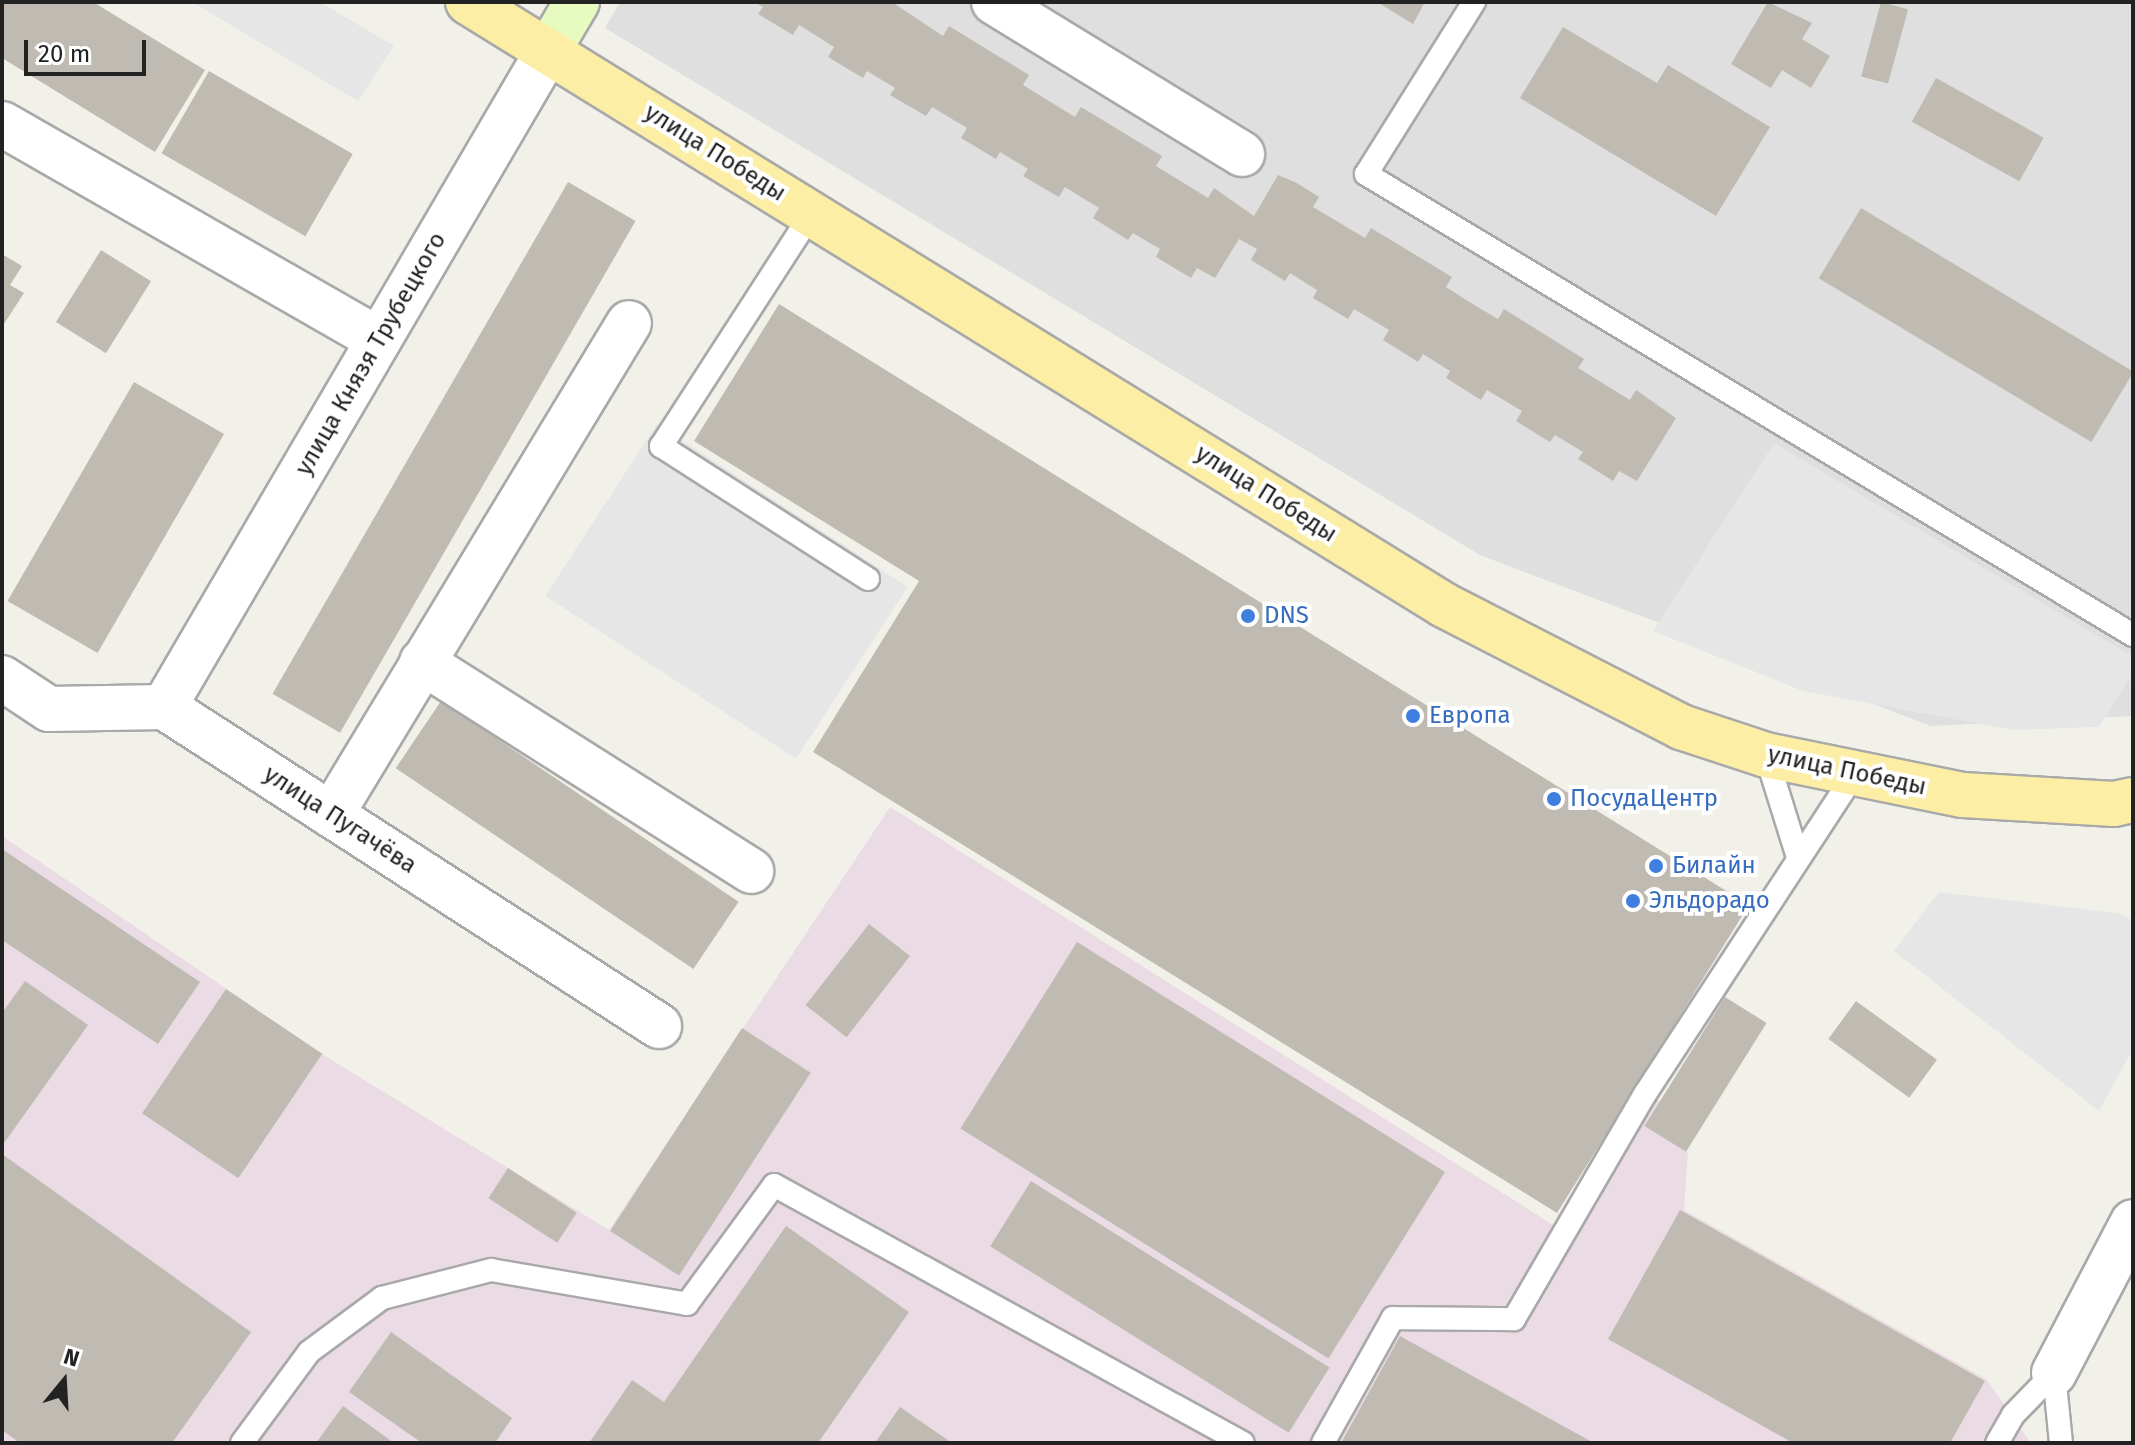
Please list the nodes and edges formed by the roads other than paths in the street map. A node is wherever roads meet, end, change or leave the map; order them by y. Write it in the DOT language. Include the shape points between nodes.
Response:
graph roads {
  1 [pos="468,2"];
  2 [pos="577,2"];
  3 [pos="994,2"];
  4 [pos="1474,2"];
  5 [pos="548,51"];
  6 [pos="2,124"];
  7 [pos="1242,154"];
  8 [pos="812,213"];
  9 [pos="629,323"];
  10 [pos="379,340"];
  11 [pos="868,579"];
  12 [pos="2133,635"];
  13 [pos="422,662"];
  14 [pos="2,678"];
  15 [pos="164,707"];
  16 [pos="1766,755"];
  17 [pos="1854,775"];
  18 [pos="2133,800"];
  19 [pos="331,815"];
  20 [pos="1798,857"];
  21 [pos="751,871"];
  22 [pos="659,1026"];
  23 [pos="2133,1222"];
  24 [pos="2054,1373"];
  25 [pos="242,1443"];
  26 [pos="1243,1443"];
  27 [pos="1323,1443"];
  28 [pos="1997,1443"];
  29 [pos="2061,1443"];
  1 -- 5 [label="main road, улица Победы"];
  2 -- 5 [label="street, улица Князя Трубецкого"];
  3 -- 7 [label="street"];
  4 -- 12 [label="lane" via="1366,174"];
  5 -- 8 [label="main road, улица Победы"];
  5 -- 10 [label="street, улица Князя Трубецкого"];
  6 -- 10 [label="street"];
  8 -- 11 [label="lane" via="661,446"];
  8 -- 16 [label="main road, улица Победы" via="1444,605 1681,727"];
  9 -- 13 [label="street"];
  10 -- 15 [label="street, улица Князя Трубецкого"];
  13 -- 19 [label="street"];
  13 -- 21 [label="street"];
  14 -- 15 [label="street" via="49,709"];
  15 -- 19 [label="street, улица Пугачёва"];
  16 -- 17 [label="main road, улица Победы"];
  16 -- 20 [label="lane"];
  17 -- 18 [label="main road, улица Победы" via="1963,795 2114,804"];
  17 -- 20 [label="lane"];
  19 -- 22 [label="street, улица Пугачёва"];
  20 -- 27 [label="lane" via="1645,1094 1514,1319 1393,1318"];
  23 -- 24 [label="street"];
  24 -- 28 [label="lane" via="2013,1415"];
  24 -- 29 [label="lane"];
  25 -- 26 [label="lane" via="309,1352 382,1298 491,1270 687,1304 774,1185"];
}
